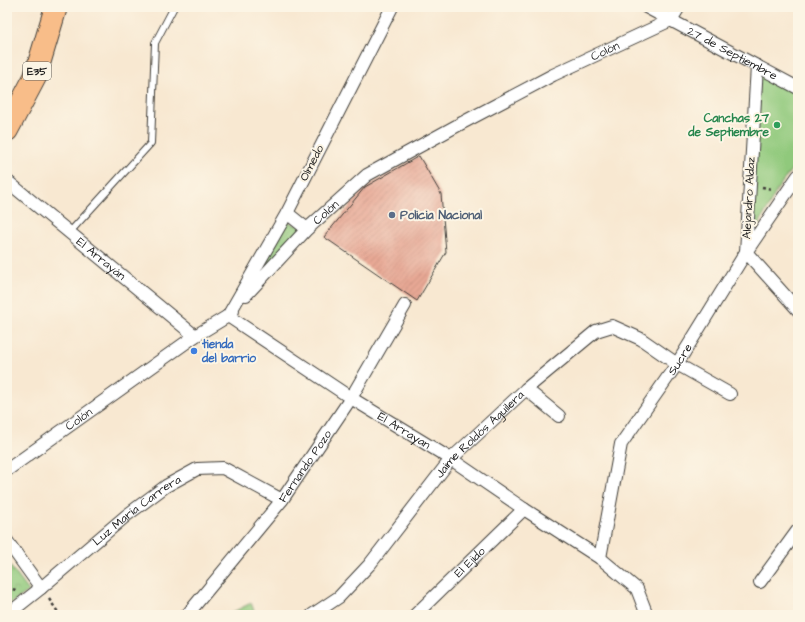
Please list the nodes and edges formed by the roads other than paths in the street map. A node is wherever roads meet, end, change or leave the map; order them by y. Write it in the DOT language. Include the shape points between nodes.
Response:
graph roads {
  1 [pos="56,7"];
  2 [pos="174,7"];
  3 [pos="392,7"];
  4 [pos="646,7"];
  5 [pos="679,7"];
  6 [pos="671,20"];
  7 [pos="757,66"];
  8 [pos="798,88"];
  9 [pos="7,130"];
  10 [pos="798,176"];
  11 [pos="7,181"];
  12 [pos="287,213"];
  13 [pos="307,229"];
  14 [pos="70,233"];
  15 [pos="746,252"];
  16 [pos="405,305"];
  17 [pos="798,310"];
  18 [pos="228,316"];
  19 [pos="195,336"];
  20 [pos="677,364"];
  21 [pos="526,389"];
  22 [pos="730,394"];
  23 [pos="352,398"];
  24 [pos="559,416"];
  25 [pos="451,459"];
  26 [pos="7,470"];
  27 [pos="282,500"];
  28 [pos="524,510"];
  29 [pos="798,530"];
  30 [pos="7,541"];
  31 [pos="600,558"];
  32 [pos="760,582"];
  33 [pos="41,588"];
  34 [pos="7,615"];
  35 [pos="187,615"];
  36 [pos="312,615"];
  37 [pos="415,615"];
  38 [pos="647,615"];
  1 -- 9 [label="highway, E35" via="35,76"];
  2 -- 14 [label="lane" via="155,43 151,143"];
  3 -- 12 [label="street, Olmedo"];
  4 -- 6 [label="street, 27 de Septiembre"];
  5 -- 6 [label="street"];
  6 -- 7 [label="street, 27 de Septiembre"];
  6 -- 13 [label="street, Colón" via="553,75 367,175"];
  7 -- 8 [label="street, 27 de Septiembre"];
  7 -- 15 [label="street, Alejandro Aldaz"];
  10 -- 15 [label="street, Sucre"];
  11 -- 14 [label="street, El Arrayán"];
  12 -- 13 [label="street"];
  12 -- 18 [label="street, Olmedo"];
  13 -- 18 [label="street, Colón"];
  14 -- 19 [label="street, El Arrayán"];
  15 -- 17 [label="street, Alejandro Aldaz"];
  15 -- 20 [label="street, Sucre"];
  16 -- 23 [label="street, Fernando Pozo"];
  18 -- 19 [label="street, Colón"];
  18 -- 23 [label="street, El Arrayan"];
  19 -- 26 [label="street, Colón"];
  20 -- 21 [label="street, Jaime Roldós Aguilera" via="641,339 612,326 596,331"];
  20 -- 22 [label="street, Jaime Roldós Aguilera"];
  20 -- 31 [label="street, Sucre" via="622,444"];
  21 -- 24 [label="street"];
  21 -- 25 [label="street, Jaime Roldós Aguilera"];
  23 -- 25 [label="street, El Arrayan"];
  23 -- 27 [label="street, Fernando Pozo"];
  25 -- 28 [label="street, El Arrayan"];
  25 -- 36 [label="street, Jaime Roldós Aguilera" via="370,564 339,597"];
  27 -- 33 [label="street, Luz María Carrera" via="223,468 197,469 166,486 127,515"];
  27 -- 35 [label="street, Fernando Pozo"];
  28 -- 31 [label="street, El Arrayan"];
  28 -- 37 [label="street, El Ejido"];
  29 -- 32 [label="street"];
  30 -- 33 [label="street"];
  31 -- 38 [label="street, El Arrayan" via="637,589"];
  33 -- 34 [label="street, Luz María Carrera"];
}
